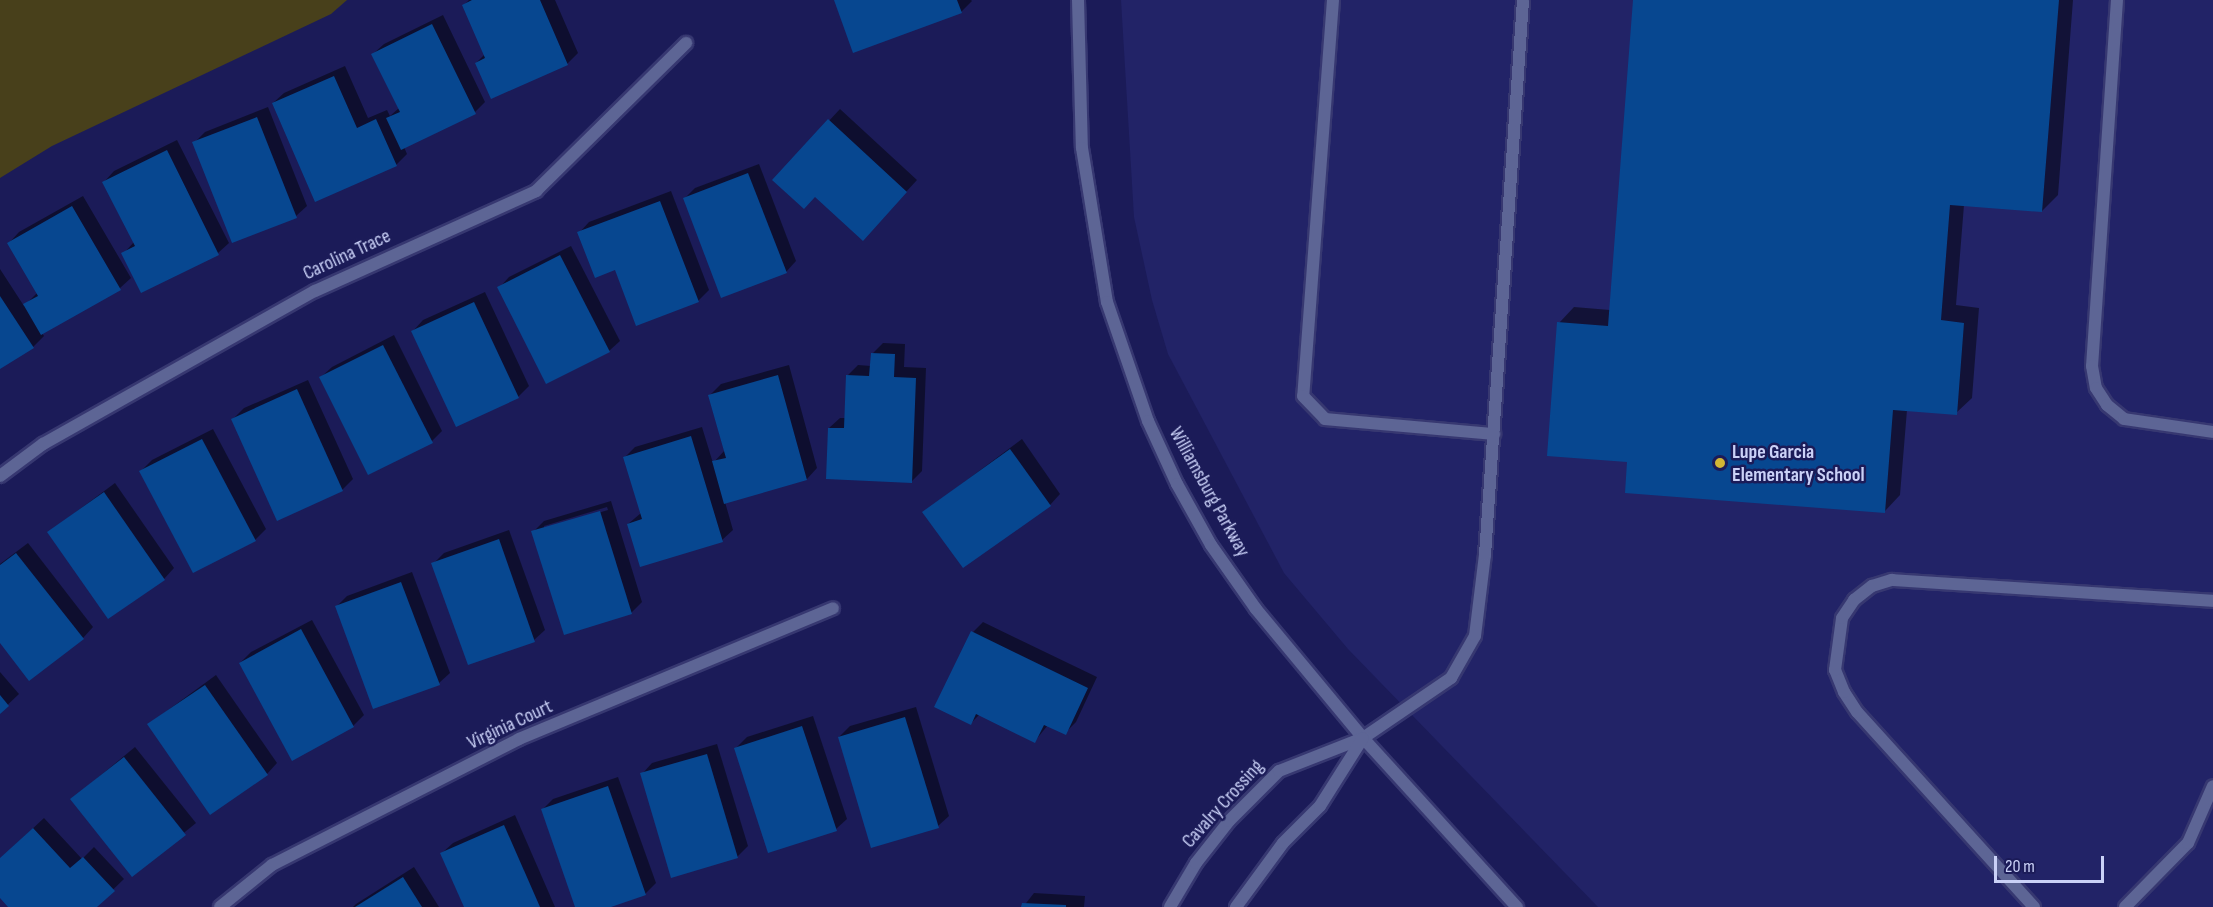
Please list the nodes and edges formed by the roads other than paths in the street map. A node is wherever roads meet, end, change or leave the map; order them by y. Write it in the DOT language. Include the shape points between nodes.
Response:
graph roads {
  1 [pos="1078,0"];
  2 [pos="1333,0"];
  3 [pos="1523,0"];
  4 [pos="2117,0"];
  5 [pos="686,43"];
  6 [pos="2213,432"];
  7 [pos="1494,434"];
  8 [pos="0,476"];
  9 [pos="2213,601"];
  10 [pos="833,608"];
  11 [pos="1363,738"];
  12 [pos="2213,786"];
  13 [pos="220,907"];
  14 [pos="1170,907"];
  15 [pos="1236,907"];
  16 [pos="1517,907"];
  17 [pos="2034,907"];
  18 [pos="2125,907"];
  1 -- 11 [label="street, Williamsburg Parkway" via="1082,148 1089,202 1107,302 1148,421 1211,545 1256,609"];
  2 -- 7 [label="street" via="1303,396 1325,419"];
  3 -- 7 [label="street"];
  4 -- 6 [label="street" via="2092,366 2096,388 2107,405 2124,419"];
  5 -- 8 [label="street, Carolina Trace" via="536,191 315,291 43,444"];
  7 -- 11 [label="street" via="1475,636 1451,678"];
  9 -- 17 [label="street" via="1892,580 1872,586 1854,600 1842,618 1835,670 1850,702"];
  10 -- 13 [label="street, Virginia Court" via="519,739 272,865"];
  11 -- 14 [label="street, Cavalry Crossing" via="1278,771 1229,821 1196,863"];
  11 -- 15 [label="street" via="1320,806 1283,843"];
  11 -- 16 [label="street, Williamsburg Parkway"];
  12 -- 18 [label="street" via="2188,843"];
}
